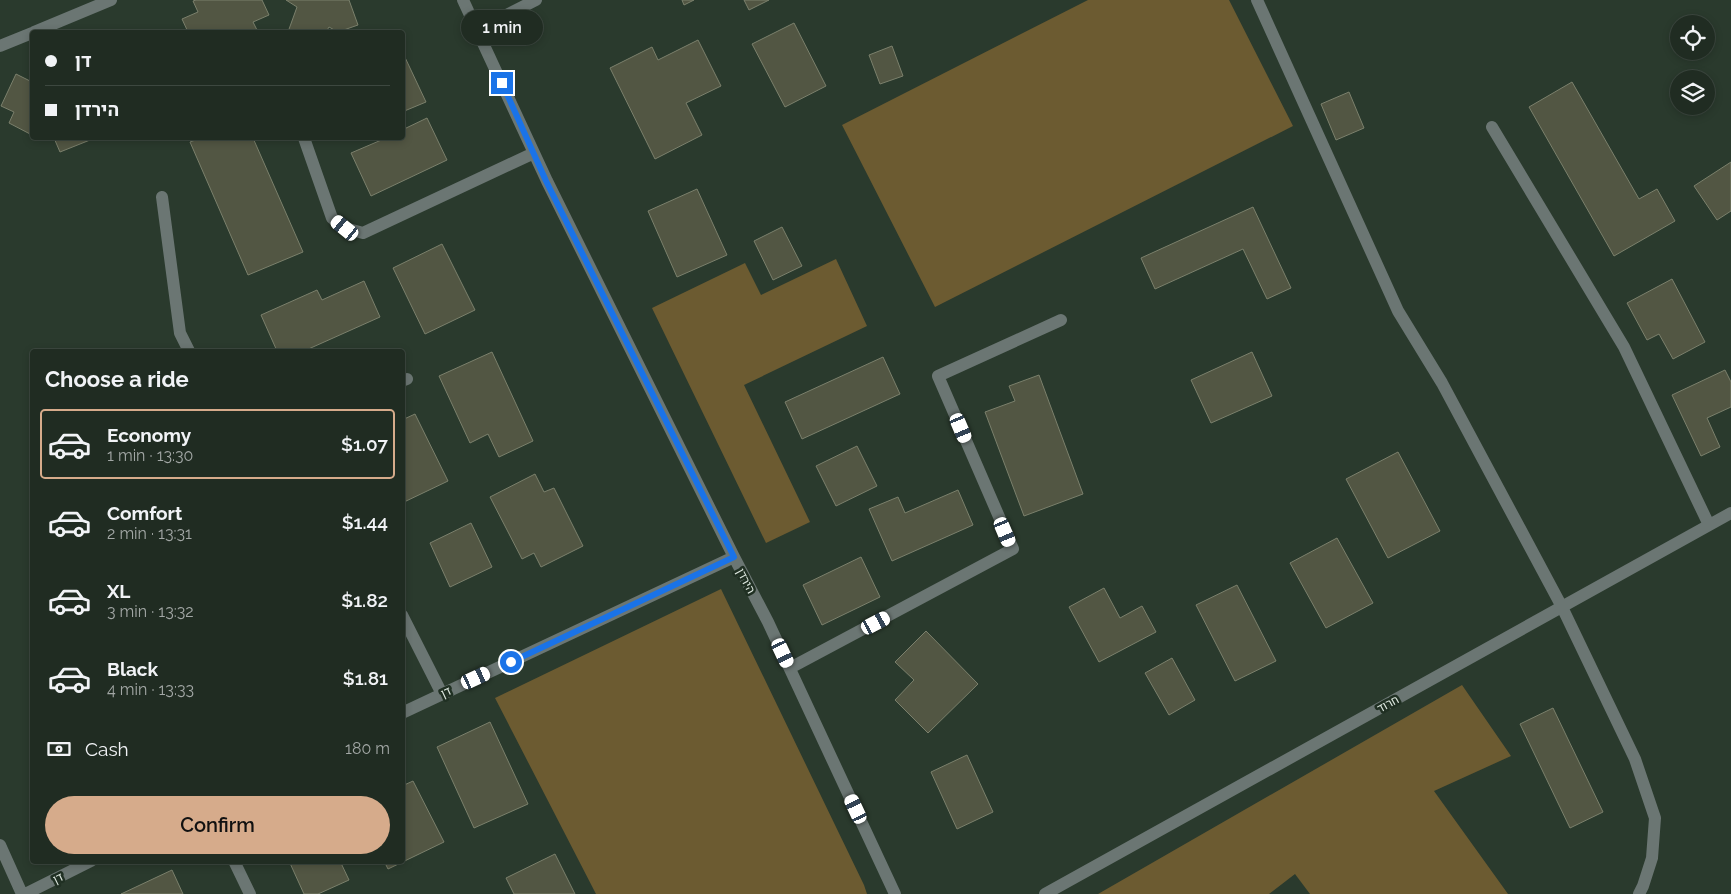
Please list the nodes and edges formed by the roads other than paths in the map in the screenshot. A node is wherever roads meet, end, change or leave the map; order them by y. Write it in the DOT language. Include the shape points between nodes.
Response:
graph roads {
  1 [pos="112,0"];
  2 [pos="463,0"];
  3 [pos="536,0"];
  4 [pos="1257,0"];
  5 [pos="40,30"];
  6 [pos="477,30"];
  7 [pos="30,34"];
  8 [pos="0,46"];
  9 [pos="1492,127"];
  10 [pos="305,140"];
  11 [pos="534,153"];
  12 [pos="162,197"];
  13 [pos="1061,320"];
  14 [pos="188,349"];
  15 [pos="1731,513"];
  16 [pos="1709,525"];
  17 [pos="734,557"];
  18 [pos="1562,607"];
  19 [pos="405,621"];
  20 [pos="790,668"];
  21 [pos="442,694"];
  22 [pos="405,712"];
  23 [pos="0,845"];
  24 [pos="85,864"];
  25 [pos="235,864"];
  26 [pos="23,894"];
  27 [pos="250,894"];
  28 [pos="895,894"];
  29 [pos="1045,894"];
  30 [pos="1639,894"];
  1 -- 5 [label="street"];
  2 -- 6 [label="street, הירדן"];
  3 -- 6 [label="street"];
  4 -- 18 [label="street" via="1398,310 1442,383"];
  6 -- 11 [label="street, הירדן"];
  7 -- 8 [label="street"];
  9 -- 16 [label="street" via="1624,347"];
  10 -- 11 [label="street" via="332,218 345,228 364,233"];
  11 -- 17 [label="street, הירדן"];
  12 -- 14 [label="street" via="180,332"];
  13 -- 20 [label="street" via="938,376 1013,550"];
  15 -- 16 [label="street, חרוד"];
  16 -- 18 [label="street, חרוד"];
  17 -- 20 [label="street, הירדן"];
  17 -- 21 [label="street, דן"];
  18 -- 29 [label="street, חרוד"];
  18 -- 30 [label="street" via="1635,759 1655,818 1652,858"];
  19 -- 21 [label="street"];
  20 -- 28 [label="street, הירדן"];
  21 -- 22 [label="street, דן"];
  23 -- 26 [label="street"];
  24 -- 26 [label="street, דן"];
  25 -- 27 [label="street"];
}
